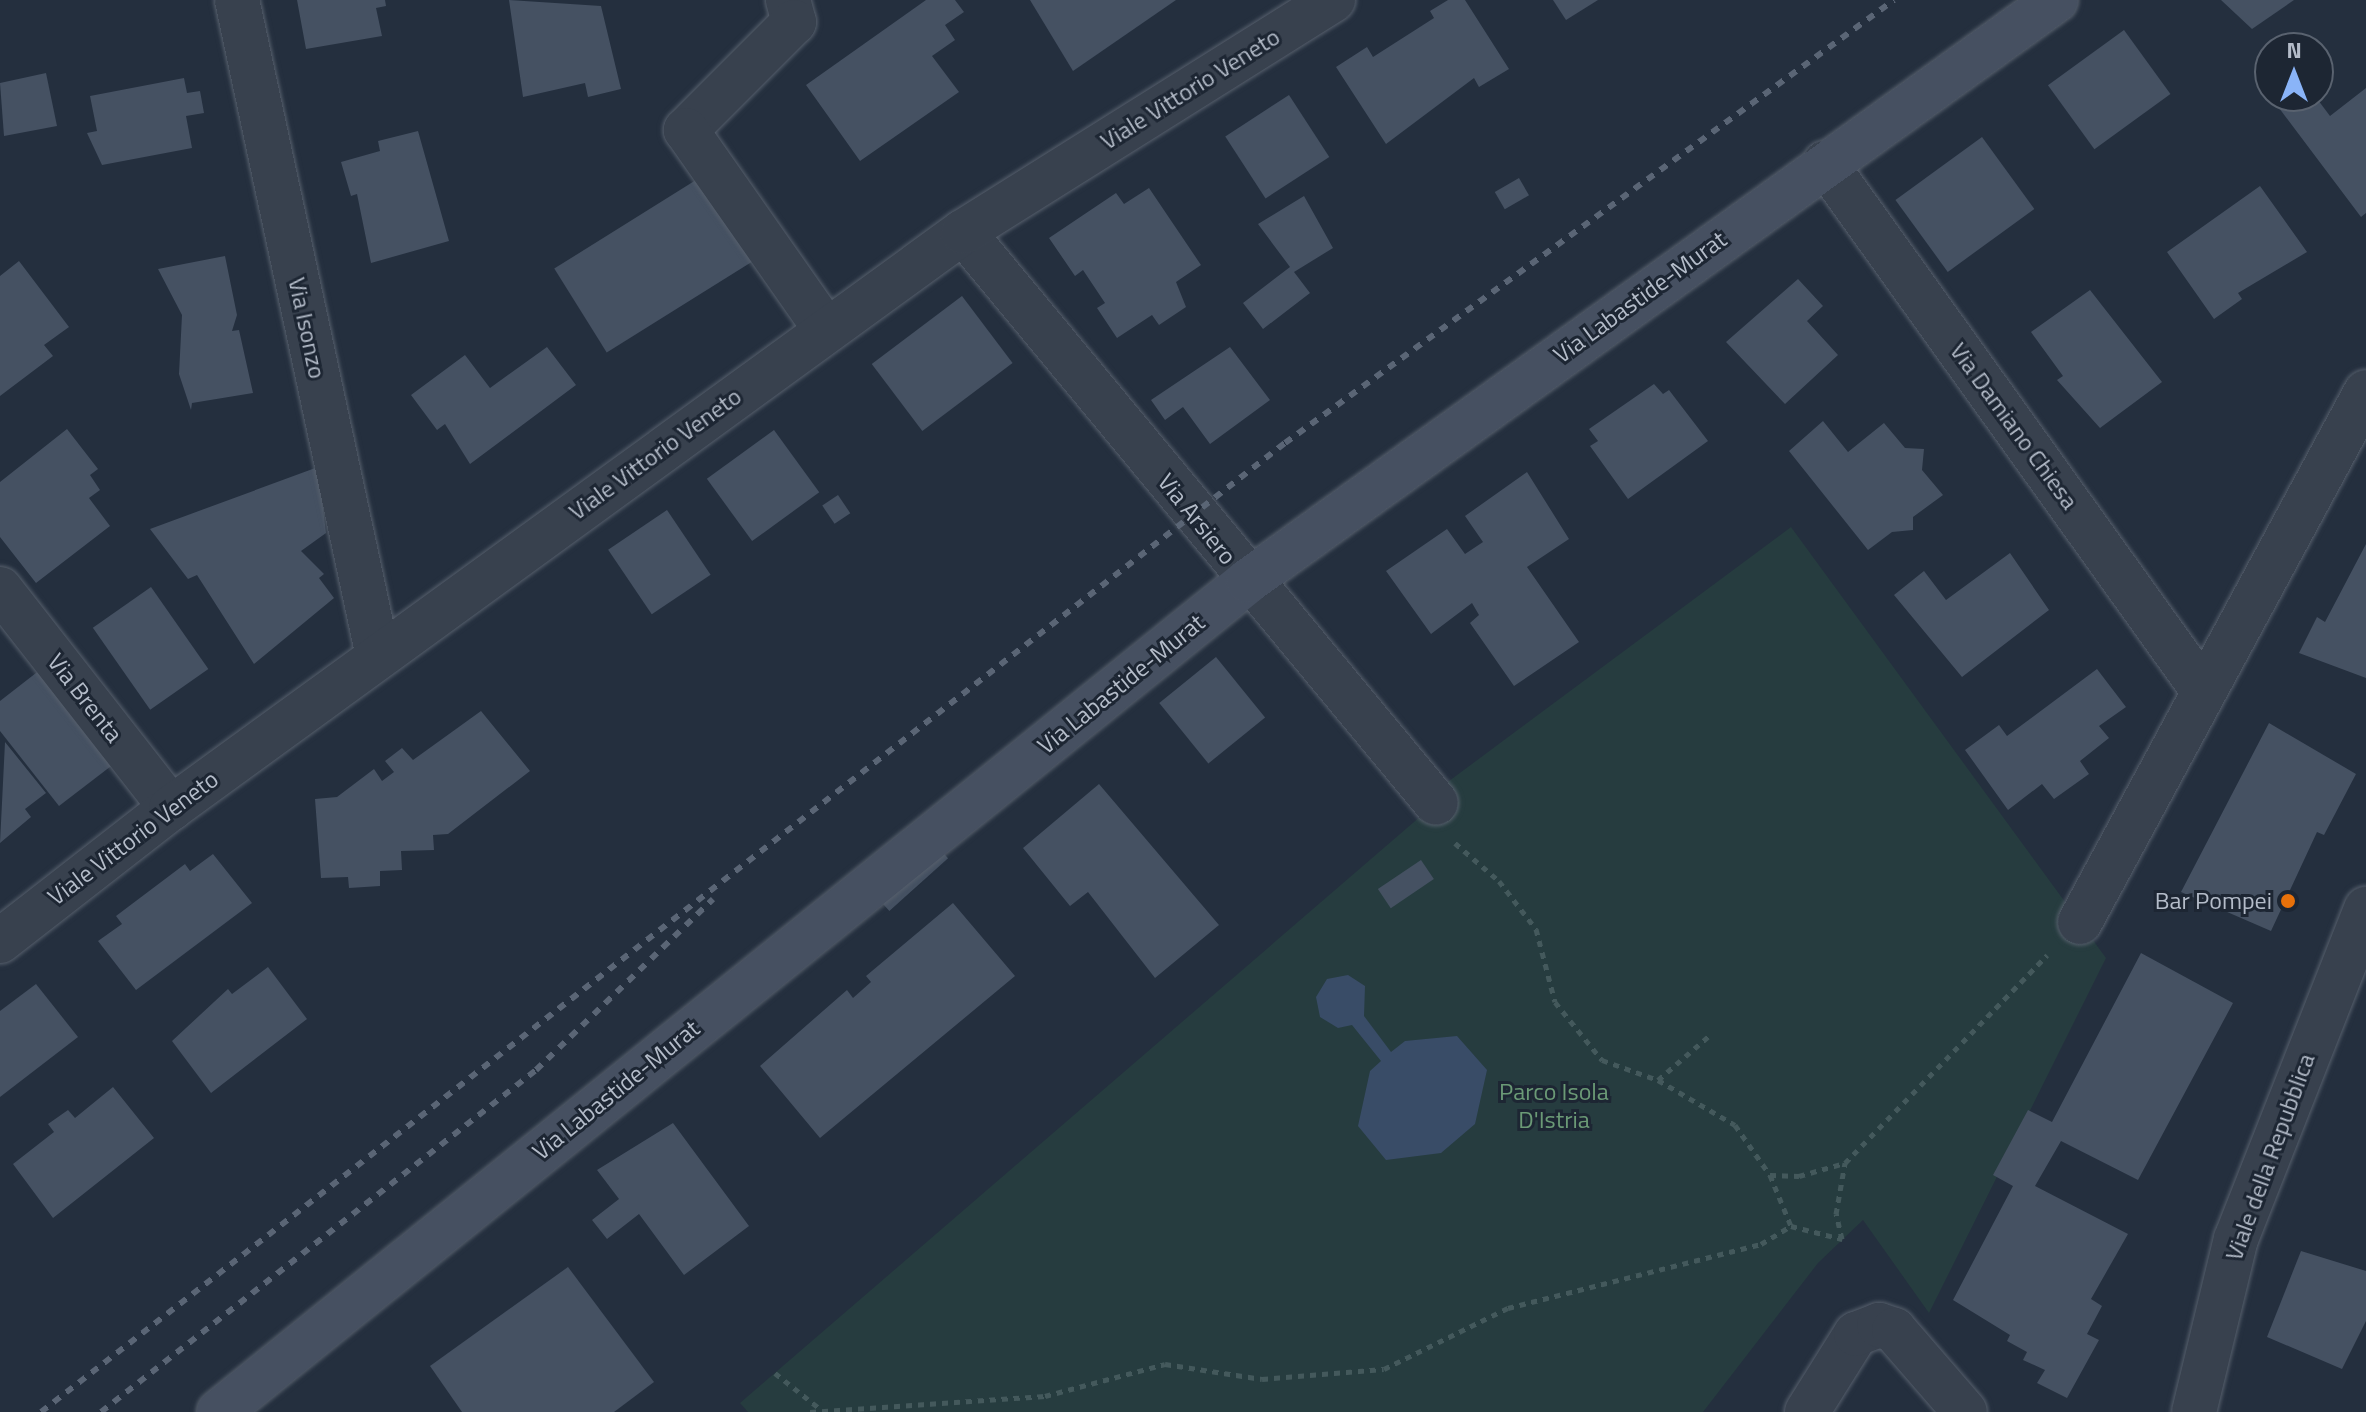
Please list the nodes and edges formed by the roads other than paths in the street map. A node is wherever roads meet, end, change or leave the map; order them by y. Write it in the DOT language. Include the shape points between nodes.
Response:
graph roads {
  1 [pos="237,0"];
  2 [pos="788,0"];
  3 [pos="2056,0"];
  4 [pos="1313,5"];
  5 [pos="1825,163"];
  6 [pos="963,232"];
  7 [pos="826,330"];
  8 [pos="2366,392"];
  9 [pos="1248,581"];
  10 [pos="0,589"];
  11 [pos="378,656"];
  12 [pos="2202,689"];
  13 [pos="1436,803"];
  14 [pos="171,808"];
  15 [pos="2364,918"];
  16 [pos="2080,922"];
  17 [pos="0,941"];
  18 [pos="219,1412"];
  19 [pos="1807,1412"];
  20 [pos="1965,1412"];
  21 [pos="2194,1412"];
  1 -- 11 [label="street, Via Isonzo"];
  2 -- 7 [label="street" via="794,22 686,130"];
  3 -- 5 [label="street, Via Labastide-Murat"];
  4 -- 6 [label="street, Viale Vittorio Veneto"];
  5 -- 9 [label="street, Via Labastide-Murat"];
  5 -- 12 [label="street, Via Damiano Chiesa"];
  6 -- 7 [label="street, Viale Vittorio Veneto"];
  6 -- 9 [label="street, Via Arsiero"];
  7 -- 11 [label="street, Viale Vittorio Veneto"];
  8 -- 12 [label="street"];
  9 -- 13 [label="street, Via Arsiero"];
  9 -- 18 [label="street, Via Labastide-Murat"];
  10 -- 14 [label="street, Via Brenta"];
  11 -- 14 [label="street, Viale Vittorio Veneto"];
  12 -- 16 [label="street"];
  14 -- 17 [label="street, Viale Vittorio Veneto"];
  15 -- 21 [label="street, Viale della Repubblica" via="2236,1239"];
  19 -- 20 [label="street" via="1856,1334 1879,1325 1894,1330"];
}
